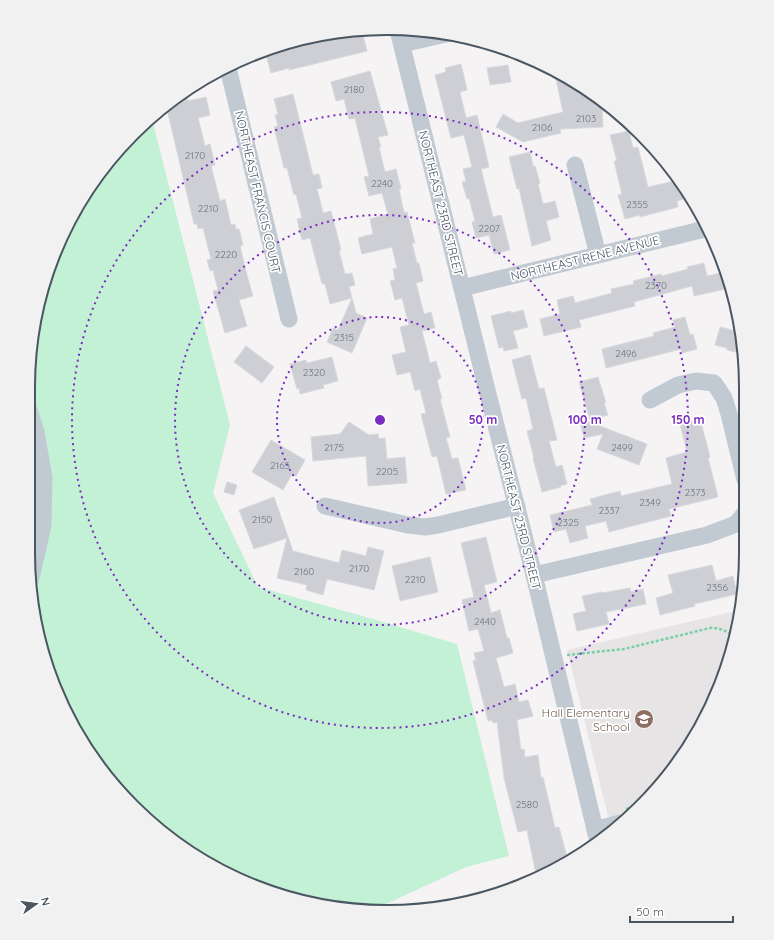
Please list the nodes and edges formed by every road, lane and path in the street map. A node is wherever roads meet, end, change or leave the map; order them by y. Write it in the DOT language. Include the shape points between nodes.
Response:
graph roads {
  1 [pos="412,36"];
  2 [pos="400,37"];
  3 [pos="229,72"];
  4 [pos="575,165"];
  5 [pos="702,229"];
  6 [pos="598,255"];
  7 [pos="462,288"];
  8 [pos="289,318"];
  9 [pos="650,400"];
  10 [pos="35,429"];
  11 [pos="739,455"];
  12 [pos="325,506"];
  13 [pos="517,506"];
  14 [pos="739,520"];
  15 [pos="35,559"];
  16 [pos="534,575"];
  17 [pos="729,633"];
  18 [pos="554,657"];
  19 [pos="597,836"];
  1 -- 2 [label="street"];
  2 -- 7 [label="street, NORTHEAST 23RD STREET"];
  3 -- 8 [label="street, NORTHEAST FRANCIS COURT"];
  4 -- 6 [label="street"];
  5 -- 6 [label="street, NORTHEAST RENE AVENUE"];
  6 -- 7 [label="street, NORTHEAST RENE AVENUE"];
  7 -- 13 [label="street, NORTHEAST 23RD STREET"];
  9 -- 11 [label="street" via="678,385 696,381 714,383 724,398"];
  10 -- 15 [label="street" via="44,478 43,525"];
  12 -- 13 [label="street" via="426,528"];
  13 -- 16 [label="street, NORTHEAST 23RD STREET"];
  14 -- 16 [label="street" via="736,524 707,535"];
  16 -- 18 [label="street, NORTHEAST 23RD STREET"];
  17 -- 18 [label="path" via="710,628 624,649"];
  18 -- 19 [label="street, NORTHEAST 23RD STREET"];
}
